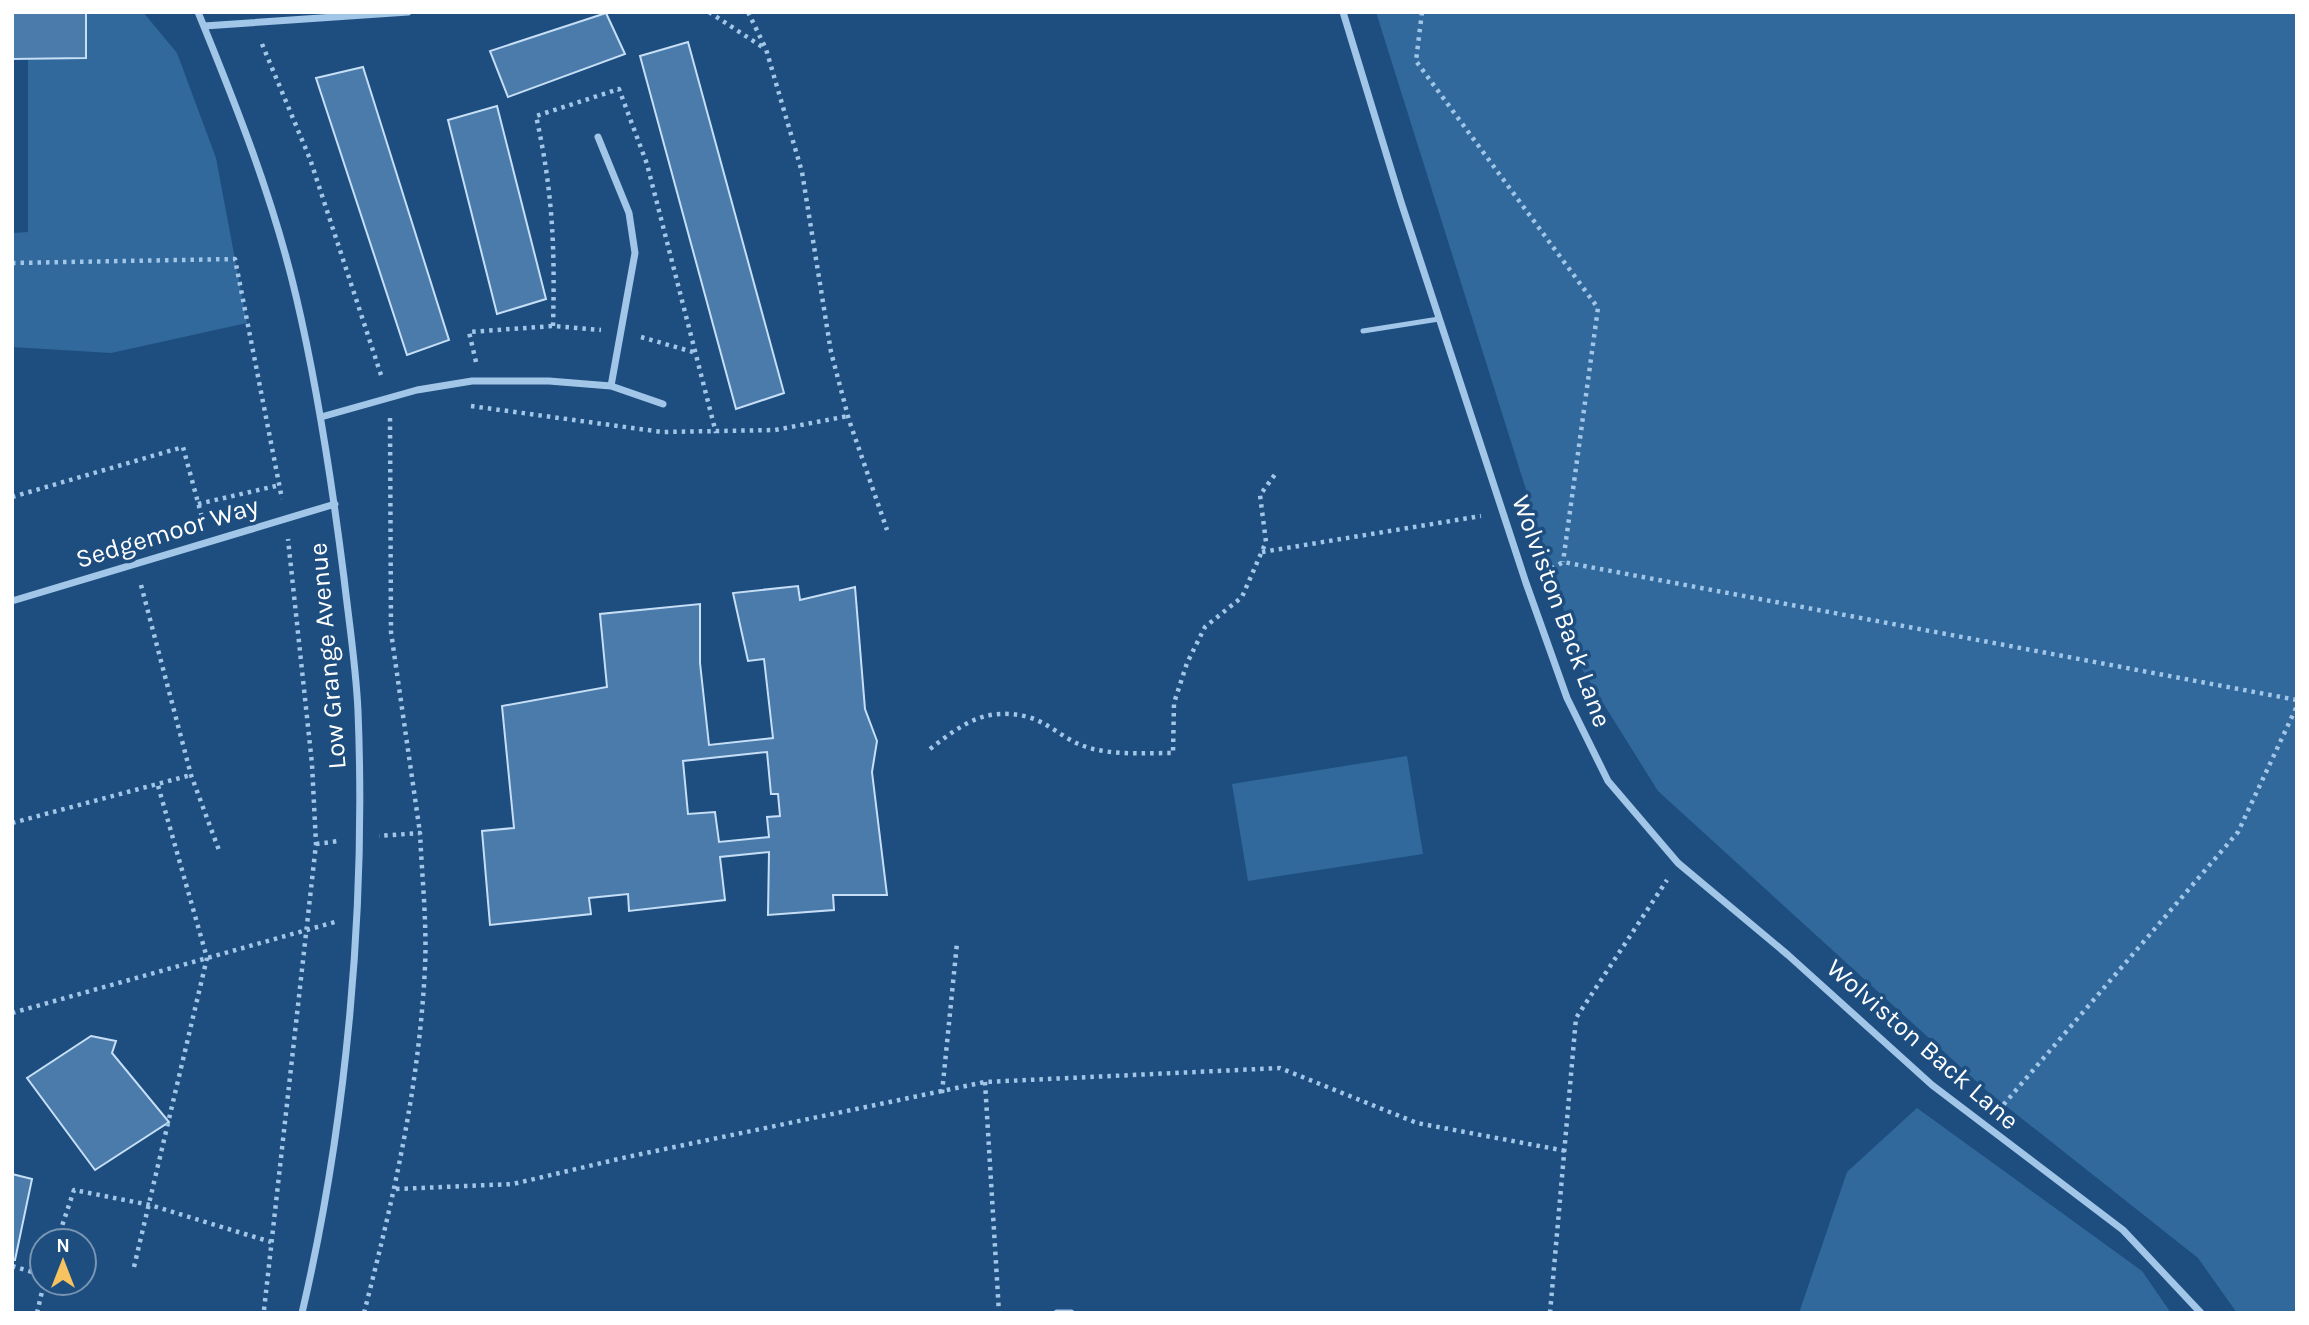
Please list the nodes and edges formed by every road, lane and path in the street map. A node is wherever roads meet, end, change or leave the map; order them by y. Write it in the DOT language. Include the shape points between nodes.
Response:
graph roads {
  1 [pos="198,12"];
  2 [pos="408,12"];
  3 [pos="709,12"];
  4 [pos="748,12"];
  5 [pos="1343,12"];
  6 [pos="1422,12"];
  7 [pos="254,23"];
  8 [pos="204,26"];
  9 [pos="766,49"];
  10 [pos="598,137"];
  11 [pos="12,263"];
  12 [pos="1439,318"];
  13 [pos="1363,331"];
  14 [pos="621,332"];
  15 [pos="694,352"];
  16 [pos="480,381"];
  17 [pos="611,386"];
  18 [pos="389,398"];
  19 [pos="663,404"];
  20 [pos="458,407"];
  21 [pos="848,416"];
  22 [pos="321,417"];
  23 [pos="1276,473"];
  24 [pos="280,485"];
  25 [pos="12,497"];
  26 [pos="198,504"];
  27 [pos="335,504"];
  28 [pos="1502,512"];
  29 [pos="284,519"];
  30 [pos="887,530"];
  31 [pos="208,542"];
  32 [pos="1261,552"];
  33 [pos="1563,562"];
  34 [pos="135,564"];
  35 [pos="1526,583"];
  36 [pos="12,601"];
  37 [pos="2297,700"];
  38 [pos="2297,706"];
  39 [pos="930,749"];
  40 [pos="191,775"];
  41 [pos="157,782"];
  42 [pos="12,823"];
  43 [pos="420,833"];
  44 [pos="358,838"];
  45 [pos="316,844"];
  46 [pos="220,853"];
  47 [pos="1678,863"];
  48 [pos="356,916"];
  49 [pos="307,930"];
  50 [pos="957,943"];
  51 [pos="207,958"];
  52 [pos="12,1013"];
  53 [pos="985,1082"];
  54 [pos="942,1093"];
  55 [pos="1984,1128"];
  56 [pos="1566,1151"];
  57 [pos="396,1189"];
  58 [pos="150,1205"];
  59 [pos="62,1227"];
  60 [pos="271,1242"];
  61 [pos="134,1267"];
  62 [pos="264,1310"];
  63 [pos="302,1313"];
  64 [pos="364,1313"];
  65 [pos="999,1313"];
  66 [pos="1057,1313"];
  67 [pos="1071,1313"];
  68 [pos="1550,1313"];
  69 [pos="2201,1313"];
  1 -- 8 [label="street, Low Grange Avenue"];
  2 -- 7 [label="street"];
  3 -- 9 [label="path"];
  4 -- 9 [label="path"];
  5 -- 12 [label="street, Wolviston Back Lane"];
  6 -- 33 [label="path" via="1416,61 1598,308"];
  7 -- 8 [label="street"];
  7 -- 18 [label="path" via="310,159"];
  8 -- 22 [label="street, Low Grange Avenue" via="245,129 283,248"];
  9 -- 21 [label="path" via="802,172 831,352"];
  10 -- 14 [label="street" via="629,213 635,253"];
  11 -- 24 [label="path" via="235,259"];
  12 -- 13 [label="lane"];
  12 -- 28 [label="street, Wolviston Back Lane"];
  14 -- 15 [label="path"];
  14 -- 16 [label="path" via="553,326 469,332"];
  14 -- 17 [label="street"];
  16 -- 17 [label="street"];
  16 -- 18 [label="street"];
  17 -- 19 [label="street"];
  18 -- 22 [label="street"];
  18 -- 43 [label="path" via="391,632"];
  20 -- 21 [label="path" via="662,432 775,430"];
  21 -- 30 [label="path"];
  22 -- 27 [label="street, Low Grange Avenue"];
  23 -- 32 [label="path" via="1260,495 1266,542"];
  24 -- 26 [label="path"];
  24 -- 29 [label="path"];
  25 -- 26 [label="path" via="183,447"];
  26 -- 31 [label="path"];
  27 -- 29 [label="street, Sedgemoor Way"];
  27 -- 44 [label="street, Low Grange Avenue" via="358,706"];
  28 -- 32 [label="path"];
  28 -- 35 [label="street, Wolviston Back Lane"];
  29 -- 31 [label="street, Sedgemoor Way"];
  29 -- 45 [label="path" via="312,764"];
  31 -- 34 [label="street, Sedgemoor Way"];
  32 -- 39 [label="path" via="1241,597 1205,627 1187,663 1174,703 1173,753 1083,746 1029,717 1000,715 966,720"];
  33 -- 35 [label="path"];
  33 -- 37 [label="path"];
  34 -- 36 [label="street, Sedgemoor Way"];
  34 -- 40 [label="path"];
  35 -- 47 [label="street, Wolviston Back Lane" via="1567,698 1608,781"];
  38 -- 55 [label="path" via="2238,832"];
  40 -- 41 [label="path"];
  40 -- 46 [label="path"];
  41 -- 42 [label="path"];
  41 -- 51 [label="path"];
  43 -- 44 [label="path"];
  43 -- 57 [label="path" via="425,966 415,1091"];
  44 -- 45 [label="path"];
  44 -- 48 [label="street, Low Grange Avenue"];
  45 -- 49 [label="path"];
  47 -- 55 [label="street, Wolviston Back Lane"];
  47 -- 56 [label="path" via="1576,1018"];
  48 -- 49 [label="path"];
  48 -- 63 [label="street, Low Grange Avenue" via="328,1193"];
  49 -- 51 [label="path"];
  49 -- 60 [label="path"];
  50 -- 54 [label="path"];
  51 -- 52 [label="path"];
  51 -- 58 [label="path"];
  53 -- 54 [label="path"];
  53 -- 56 [label="path" via="1280,1068 1417,1124"];
  53 -- 65 [label="path"];
  54 -- 57 [label="path" via="513,1184"];
  55 -- 69 [label="street, Wolviston Back Lane" via="2123,1230"];
  56 -- 68 [label="path"];
  57 -- 64 [label="path"];
  58 -- 59 [label="path" via="74,1190"];
  58 -- 60 [label="path"];
  58 -- 61 [label="path"];
  60 -- 62 [label="path"];
  66 -- 67 [label="street"];
}
